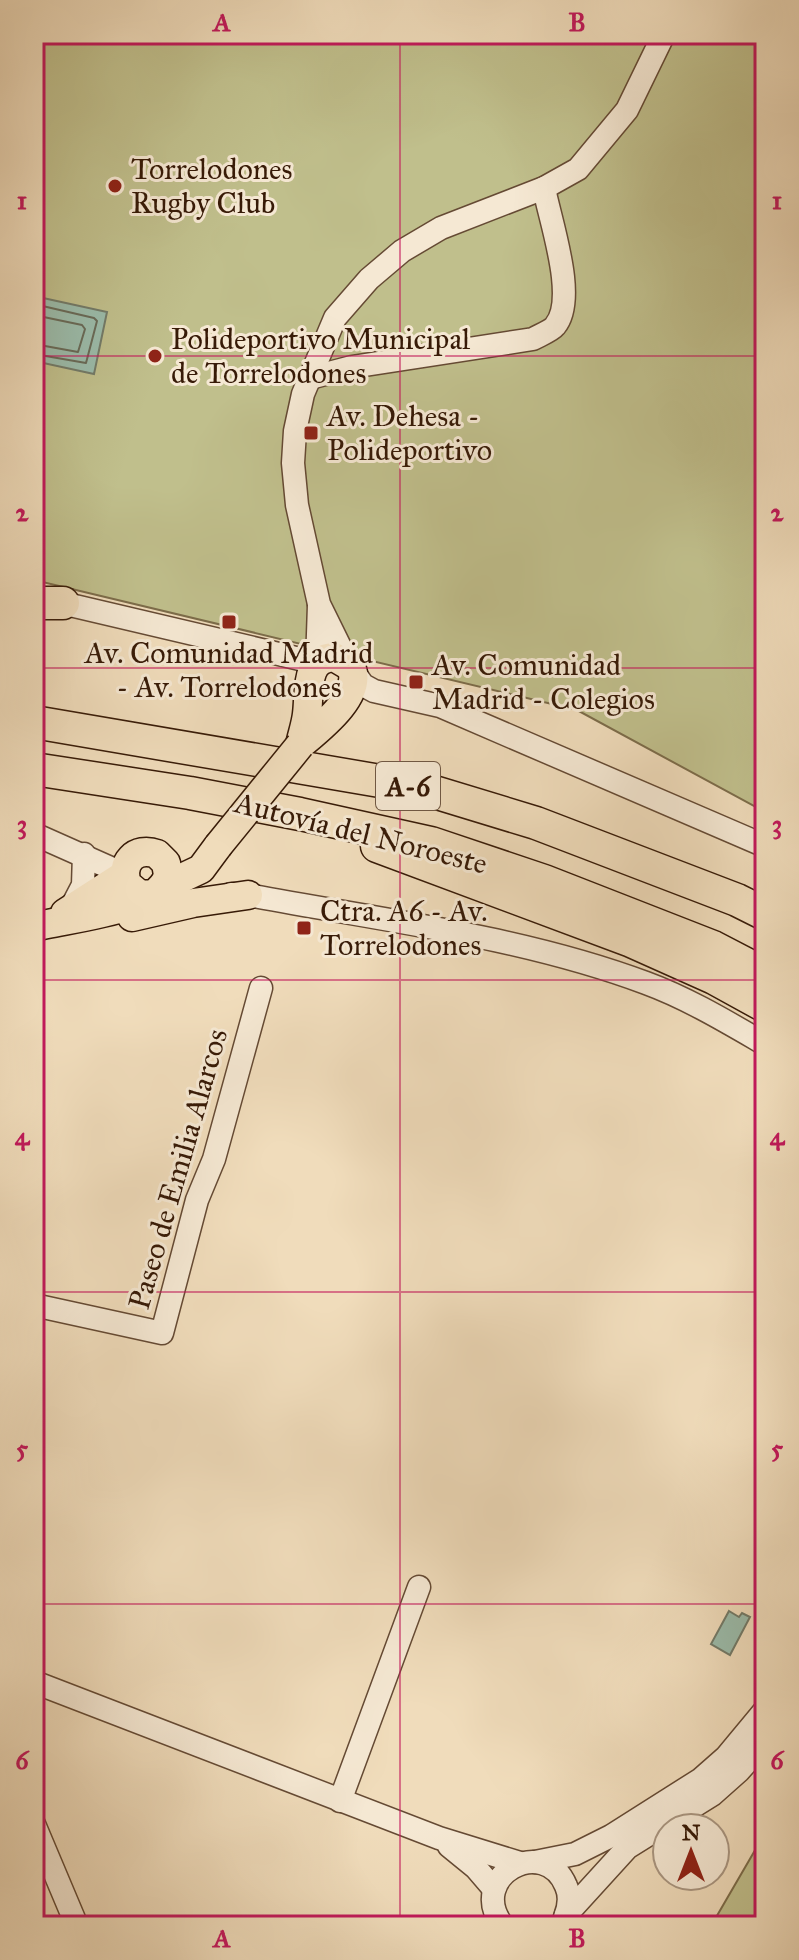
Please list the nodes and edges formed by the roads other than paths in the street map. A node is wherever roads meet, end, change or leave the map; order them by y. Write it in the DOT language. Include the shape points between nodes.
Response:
graph roads {
  1 [pos="664,34"];
  2 [pos="544,188"];
  3 [pos="310,378"];
  4 [pos="44,601"];
  5 [pos="319,604"];
  6 [pos="252,648"];
  7 [pos="317,663"];
  8 [pos="351,667"];
  9 [pos="317,720"];
  10 [pos="34,722"];
  11 [pos="34,769"];
  12 [pos="300,814"];
  13 [pos="34,834"];
  14 [pos="218,846"];
  15 [pos="765,846"];
  16 [pos="84,854"];
  17 [pos="162,858"];
  18 [pos="124,875"];
  19 [pos="159,891"];
  20 [pos="248,895"];
  21 [pos="69,910"];
  22 [pos="765,914"];
  23 [pos="37,931"];
  24 [pos="765,974"];
  25 [pos="261,988"];
  26 [pos="765,1006"];
  27 [pos="765,1044"];
  28 [pos="34,1305"];
  29 [pos="419,1587"];
  30 [pos="34,1682"];
  31 [pos="763,1726"];
  32 [pos="733,1764"];
  33 [pos="765,1767"];
  34 [pos="340,1801"];
  35 [pos="34,1824"];
  36 [pos="439,1838"];
  37 [pos="528,1863"];
  38 [pos="494,1889"];
  39 [pos="563,1921"];
  40 [pos="497,1922"];
  41 [pos="77,1926"];
  1 -- 2 [label="street" via="627,110 600,146 578,169"];
  2 -- 3 [label="street" via="441,228 402,251 335,318"];
  2 -- 3 [label="street" via="566,292 555,327 533,339"];
  3 -- 5 [label="street" via="295,431 293,463"];
  4 -- 6 [label="street"];
  5 -- 6 [label="street" via="311,628 297,642 282,649"];
  5 -- 7 [label="street"];
  5 -- 8 [label="street"];
  6 -- 7 [label="street"];
  7 -- 8 [label="main road" via="334,657"];
  7 -- 9 [label="main road" via="310,676"];
  8 -- 9 [label="main road" via="351,691"];
  8 -- 15 [label="street" via="374,691 440,706"];
  9 -- 14 [label="main road, bridge"];
  10 -- 22 [label="highway, Autovía del Noroeste / A-6" via="421,788 536,823"];
  11 -- 12 [label="highway, Autovía del Noroeste / A-6"];
  12 -- 24 [label="highway, Autovía del Noroeste / A-6" via="431,843 544,881 713,947"];
  12 -- 26 [label="highway" via="419,864 629,940"];
  13 -- 16 [label="street"];
  14 -- 17 [label="main road" via="177,860"];
  14 -- 19 [label="main road" via="201,869"];
  16 -- 18 [label="street"];
  16 -- 21 [label="street" via="83,885"];
  17 -- 18 [label="main road" via="137,853 127,861"];
  17 -- 19 [label="main road" via="167,882"];
  18 -- 19 [label="main road" via="140,895"];
  18 -- 21 [label="main road"];
  19 -- 20 [label="street"];
  19 -- 23 [label="main road" via="130,905"];
  20 -- 23 [label="main road"];
  20 -- 27 [label="street" via="581,961 649,984"];
  21 -- 23 [label="main road"];
  25 -- 28 [label="street, Paseo de Emilia Alarcos" via="162,1333"];
  29 -- 34 [label="street"];
  30 -- 34 [label="street"];
  31 -- 32 [label="street"];
  32 -- 33 [label="street" via="752,1773"];
  32 -- 37 [label="street" via="575,1854"];
  32 -- 39 [label="street" via="712,1795 627,1848"];
  34 -- 36 [label="street"];
  35 -- 41 [label="street"];
  36 -- 37 [label="street"];
  36 -- 38 [label="street"];
  37 -- 38 [label="street" via="509,1869"];
  37 -- 39 [label="street" via="547,1865 564,1881 569,1904"];
  38 -- 40 [label="street"];
}
